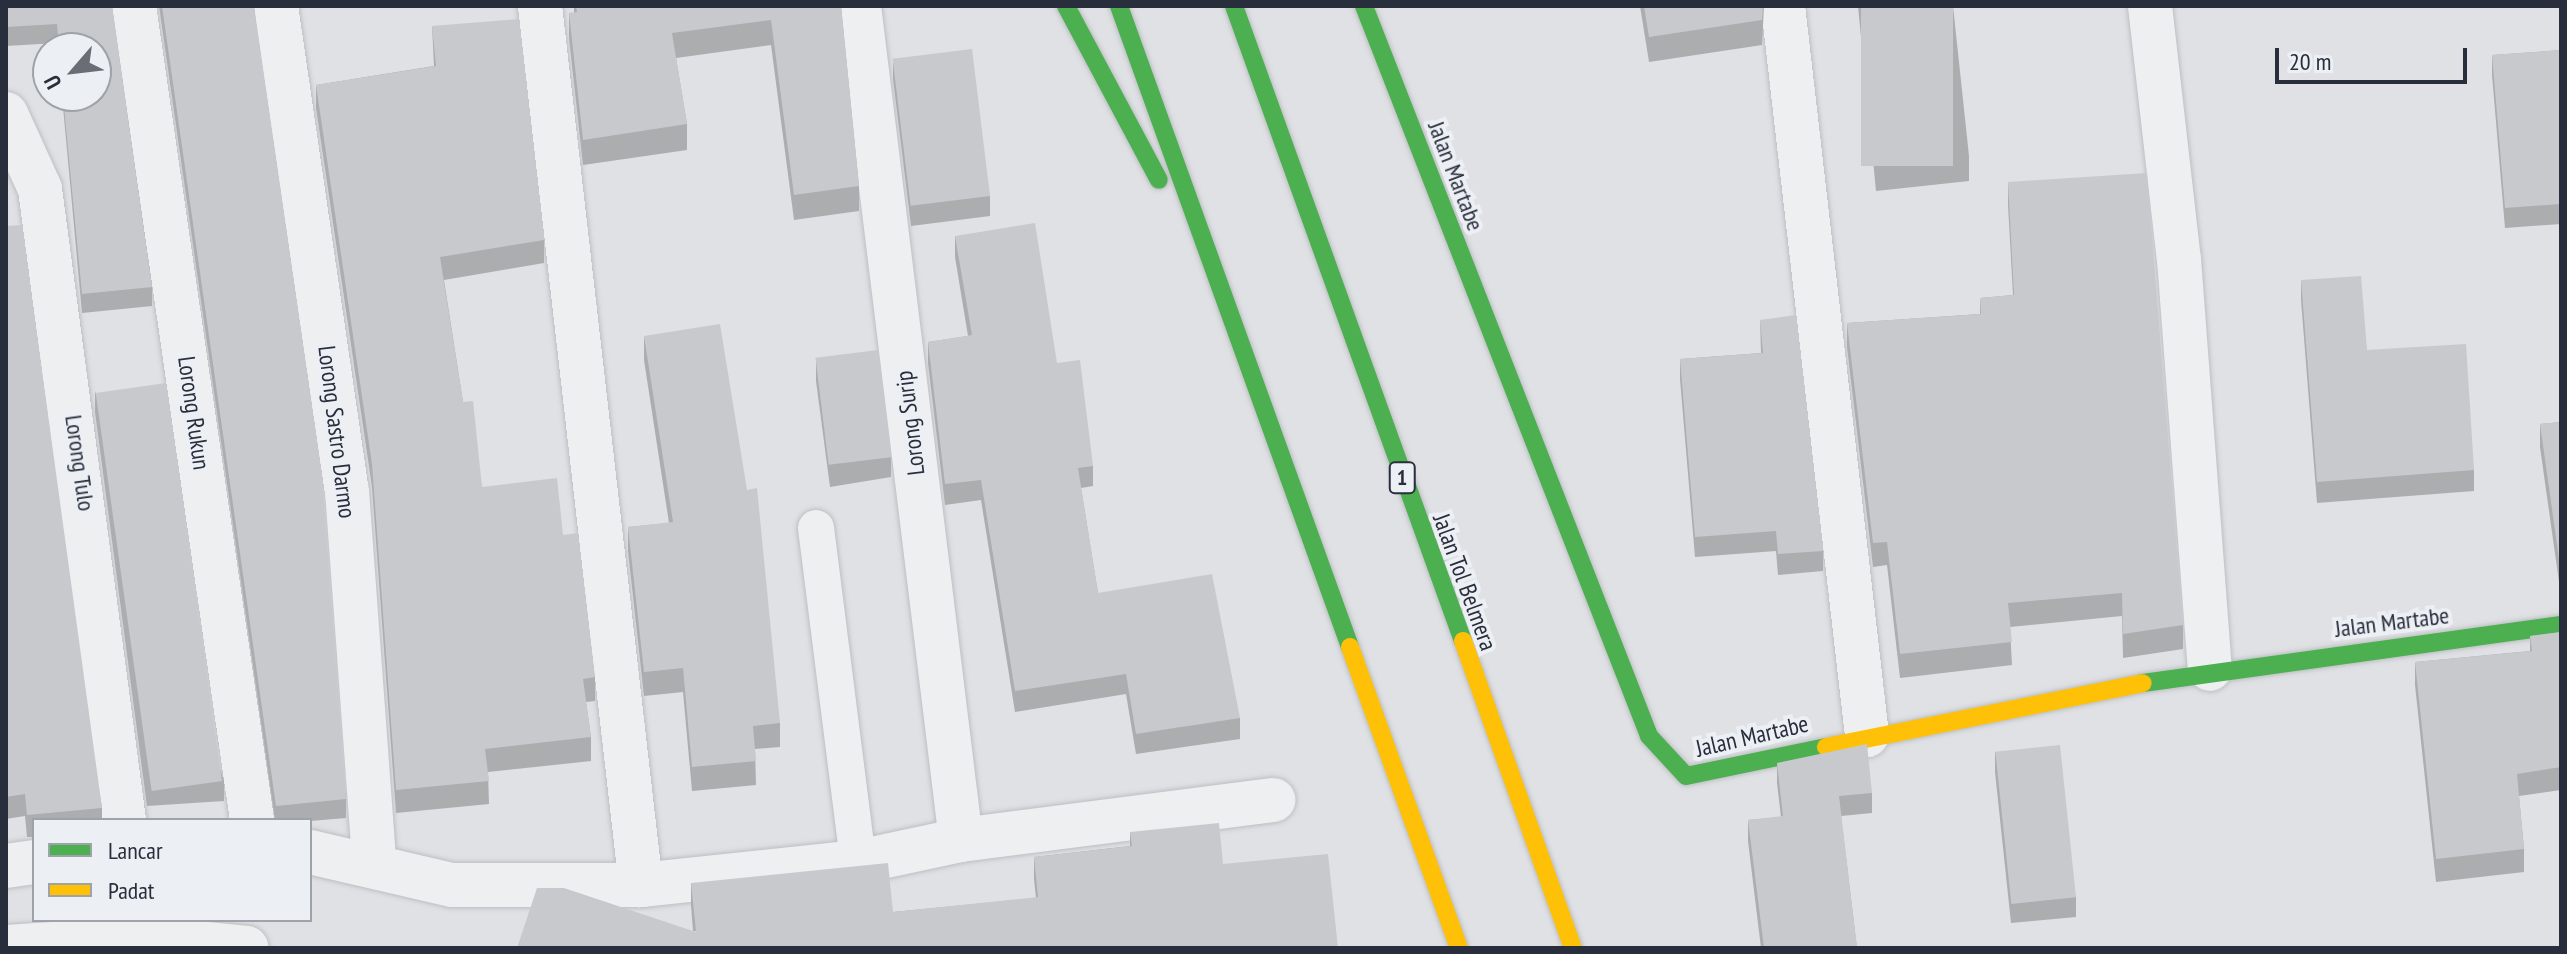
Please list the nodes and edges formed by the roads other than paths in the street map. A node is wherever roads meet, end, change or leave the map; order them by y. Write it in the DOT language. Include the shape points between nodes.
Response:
graph roads {
  1 [pos="134,6"];
  2 [pos="276,6"];
  3 [pos="540,6"];
  4 [pos="859,6"];
  5 [pos="1066,6"];
  6 [pos="1119,6"];
  7 [pos="1234,6"];
  8 [pos="1364,6"];
  9 [pos="1783,6"];
  10 [pos="2150,6"];
  11 [pos="6,114"];
  12 [pos="1218,287"];
  13 [pos="816,528"];
  14 [pos="2561,625"];
  15 [pos="2210,669"];
  16 [pos="1867,735"];
  17 [pos="1273,800"];
  18 [pos="124,818"];
  19 [pos="252,818"];
  20 [pos="961,840"];
  21 [pos="312,852"];
  22 [pos="32,862"];
  23 [pos="374,862"];
  24 [pos="858,862"];
  25 [pos="6,866"];
  26 [pos="641,885"];
  27 [pos="6,947"];
  28 [pos="247,948"];
  29 [pos="1459,948"];
  30 [pos="1573,948"];
  1 -- 19 [label="street, Lorong Rukun"];
  2 -- 23 [label="street, Lorong Sastro Darmo" via="347,491"];
  3 -- 26 [label="street"];
  4 -- 20 [label="street, Lorong Surip"];
  5 -- 12 [label="main road"];
  6 -- 12 [label="main road"];
  7 -- 30 [label="main road, Jalan Tol Belmera / 1"];
  8 -- 16 [label="main road, Jalan Martabe" via="1662,757 1686,776"];
  9 -- 16 [label="street"];
  10 -- 15 [label="street" via="2179,259"];
  11 -- 18 [label="street, Lorong Tulo" via="40,189"];
  12 -- 29 [label="main road"];
  13 -- 24 [label="lane"];
  14 -- 15 [label="main road, Jalan Martabe"];
  15 -- 16 [label="main road, Jalan Martabe"];
  17 -- 20 [label="street"];
  20 -- 24 [label="street"];
  21 -- 23 [label="street"];
  22 -- 25 [label="street"];
  23 -- 26 [label="street" via="468,886"];
  24 -- 26 [label="street"];
  27 -- 28 [label="street" via="147,938"];
}
